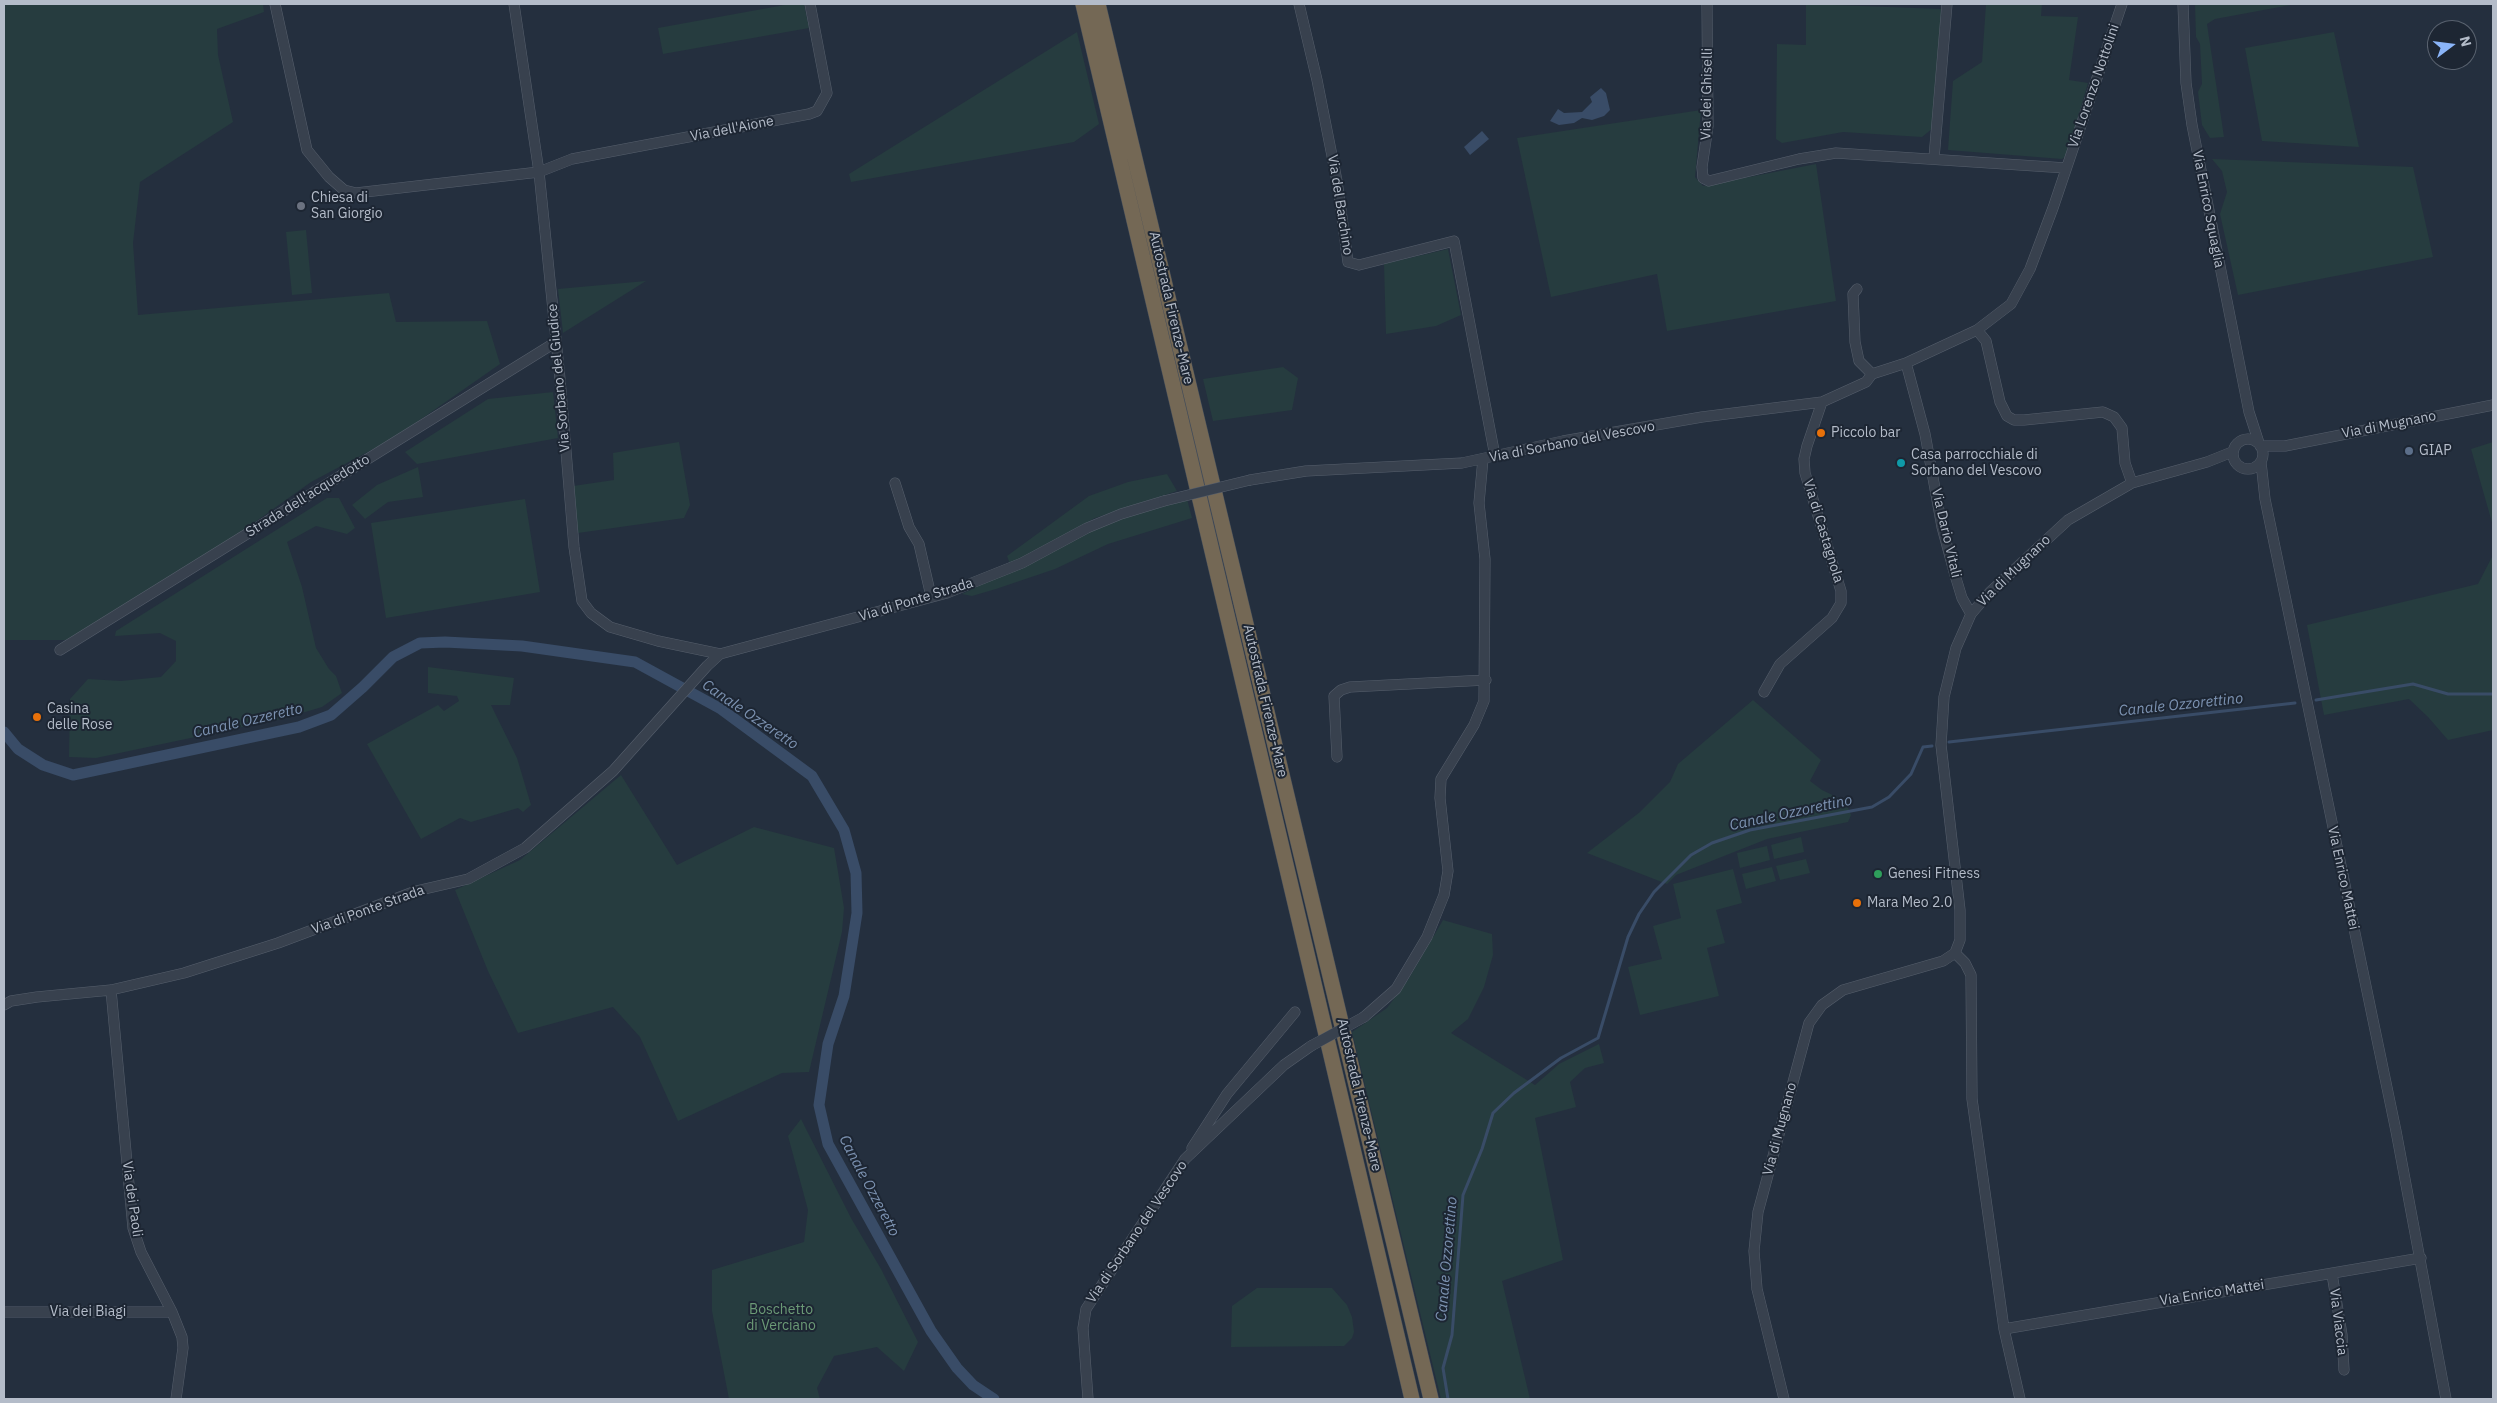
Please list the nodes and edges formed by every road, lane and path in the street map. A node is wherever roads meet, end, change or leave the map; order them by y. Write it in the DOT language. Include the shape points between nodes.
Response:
graph roads {
  1 [pos="275,4"];
  2 [pos="514,4"];
  3 [pos="810,4"];
  4 [pos="1083,4"];
  5 [pos="1098,4"];
  6 [pos="1299,4"];
  7 [pos="1707,4"];
  8 [pos="1947,4"];
  9 [pos="2122,4"];
  10 [pos="2183,4"];
  11 [pos="1934,158"];
  12 [pos="2066,168"];
  13 [pos="539,172"];
  14 [pos="1857,289"];
  15 [pos="1977,330"];
  16 [pos="556,342"];
  17 [pos="1906,363"];
  18 [pos="1872,374"];
  19 [pos="1822,402"];
  20 [pos="2493,405"];
  21 [pos="2249,412"];
  22 [pos="2260,444"];
  23 [pos="2285,446"];
  24 [pos="2234,448"];
  25 [pos="1495,456"];
  26 [pos="1483,459"];
  27 [pos="2262,461"];
  28 [pos="2207,462"];
  29 [pos="2235,464"];
  30 [pos="2245,470"];
  31 [pos="895,483"];
  32 [pos="2132,483"];
  33 [pos="2265,499"];
  34 [pos="931,596"];
  35 [pos="1971,614"];
  36 [pos="60,650"];
  37 [pos="720,654"];
  38 [pos="1486,680"];
  39 [pos="1764,692"];
  40 [pos="1337,757"];
  41 [pos="1955,953"];
  42 [pos="110,990"];
  43 [pos="4,1005"];
  44 [pos="1295,1012"];
  45 [pos="1185,1159"];
  46 [pos="2421,1258"];
  47 [pos="2332,1274"];
  48 [pos="4,1312"];
  49 [pos="172,1312"];
  50 [pos="2004,1329"];
  51 [pos="2344,1370"];
  52 [pos="176,1399"];
  53 [pos="1088,1399"];
  54 [pos="1412,1399"];
  55 [pos="1432,1399"];
  56 [pos="1784,1399"];
  57 [pos="2020,1399"];
  58 [pos="2446,1399"];
  1 -- 13 [label="street, Via dell'Aione" via="306,150 344,190 356,193"];
  2 -- 13 [label="street, Via Sorbano del Giudice"];
  3 -- 13 [label="street, Via dell'Aione" via="827,93 817,110 572,159"];
  4 -- 54 [label="highway, Autostrada Firenze-Mare"];
  5 -- 55 [label="highway, Autostrada Firenze-Mare"];
  6 -- 25 [label="street, Via del Barchino" via="1334,162 1348,262 1359,265 1454,242"];
  7 -- 11 [label="street, Via dei Ghiselli" via="1708,126 1703,178 1709,181 1836,153"];
  8 -- 11 [label="street"];
  9 -- 12 [label="street, Via Lorenzo Nottolini"];
  10 -- 21 [label="street, Via Enrico Squaglia" via="2186,83 2192,125"];
  11 -- 12 [label="street"];
  12 -- 15 [label="street, Via Lorenzo Nottolini" via="2030,269 2019,290 2011,304"];
  13 -- 16 [label="street, Via Sorbano del Giudice"];
  14 -- 18 [label="street" via="1853,294 1855,342 1859,361"];
  15 -- 17 [label="street, Via Lorenzo Nottolini"];
  15 -- 32 [label="street" via="1986,341 2000,402 2007,416 2024,420 2103,412 2114,417 2122,428 2125,463"];
  16 -- 36 [label="street, Strada dell'acquedotto"];
  16 -- 37 [label="street, Via Sorbano del Giudice" via="574,547 582,601 591,613 610,627"];
  17 -- 18 [label="street, Via di Sorbano del Vescovo"];
  17 -- 35 [label="street, Via Dario Vitali" via="1925,434 1942,527 1962,598"];
  18 -- 19 [label="street, Via di Sorbano del Vescovo" via="1866,382"];
  19 -- 25 [label="street, Via di Sorbano del Vescovo" via="1702,417"];
  19 -- 39 [label="street, Via di Castagnola" via="1804,459 1805,472 1841,591 1840,603 1832,618 1780,664"];
  20 -- 23 [label="street, Via di Mugnano"];
  21 -- 22 [label="street, Via Enrico Squaglia"];
  21 -- 24 [label="street"];
  22 -- 23 [label="street, Via di Mugnano"];
  22 -- 24 [label="street" via="2245,439"];
  22 -- 27 [label="street"];
  23 -- 27 [label="street, Via di Mugnano" via="2272,451"];
  24 -- 28 [label="street, Via di Mugnano"];
  24 -- 29 [label="street"];
  25 -- 26 [label="street, Via di Sorbano del Vescovo"];
  26 -- 34 [label="street, Via di Ponte Strada, bridge" via="1462,463 1306,471 1250,480 1164,501 1121,514 1087,528 1022,563 947,593"];
  26 -- 38 [label="street, Via di Sorbano del Vescovo" via="1479,503 1485,559"];
  27 -- 30 [label="street" via="2254,469"];
  27 -- 33 [label="street, Via Enrico Mattei"];
  28 -- 29 [label="street, Via di Mugnano"];
  28 -- 32 [label="street, Via di Mugnano"];
  29 -- 30 [label="street"];
  30 -- 33 [label="street, Via Enrico Mattei"];
  31 -- 34 [label="street" via="909,526 919,544"];
  32 -- 35 [label="street, Via di Mugnano" via="2068,520 1990,592"];
  33 -- 46 [label="street, Via Enrico Mattei"];
  34 -- 37 [label="street, Via di Ponte Strada" via="884,612"];
  35 -- 41 [label="street, Via di Mugnano" via="1956,648 1941,719 1960,910 1960,940"];
  37 -- 42 [label="street, Via di Ponte Strada" via="613,771 525,848 497,865 468,879 416,891 254,952"];
  38 -- 40 [label="street" via="1341,690 1334,696"];
  38 -- 45 [label="street, Via di Sorbano del Vescovo, bridge" via="1484,701 1474,725 1441,779 1448,871 1444,895 1427,937 1396,989 1364,1017 1310,1046 1284,1065"];
  41 -- 50 [label="street" via="1971,974 1972,1099"];
  41 -- 56 [label="street, Via di Mugnano" via="1943,961 1843,990 1822,1005 1809,1023 1758,1212 1754,1251 1757,1289"];
  42 -- 43 [label="street, Via di Ponte Strada" via="37,997"];
  42 -- 49 [label="street, Via dei Paoli" via="133,1228 141,1252"];
  44 -- 45 [label="street" via="1227,1094"];
  45 -- 53 [label="street, Via di Sorbano del Vescovo" via="1086,1309 1083,1328"];
  46 -- 47 [label="street, Via Enrico Mattei"];
  46 -- 58 [label="street, Via Enrico Mattei"];
  47 -- 50 [label="street, Via Enrico Mattei"];
  47 -- 51 [label="street, Via Viaccia"];
  48 -- 49 [label="street, Via dei Biagi"];
  49 -- 52 [label="street, Via dei Paoli" via="183,1348"];
  50 -- 57 [label="street"];
}
